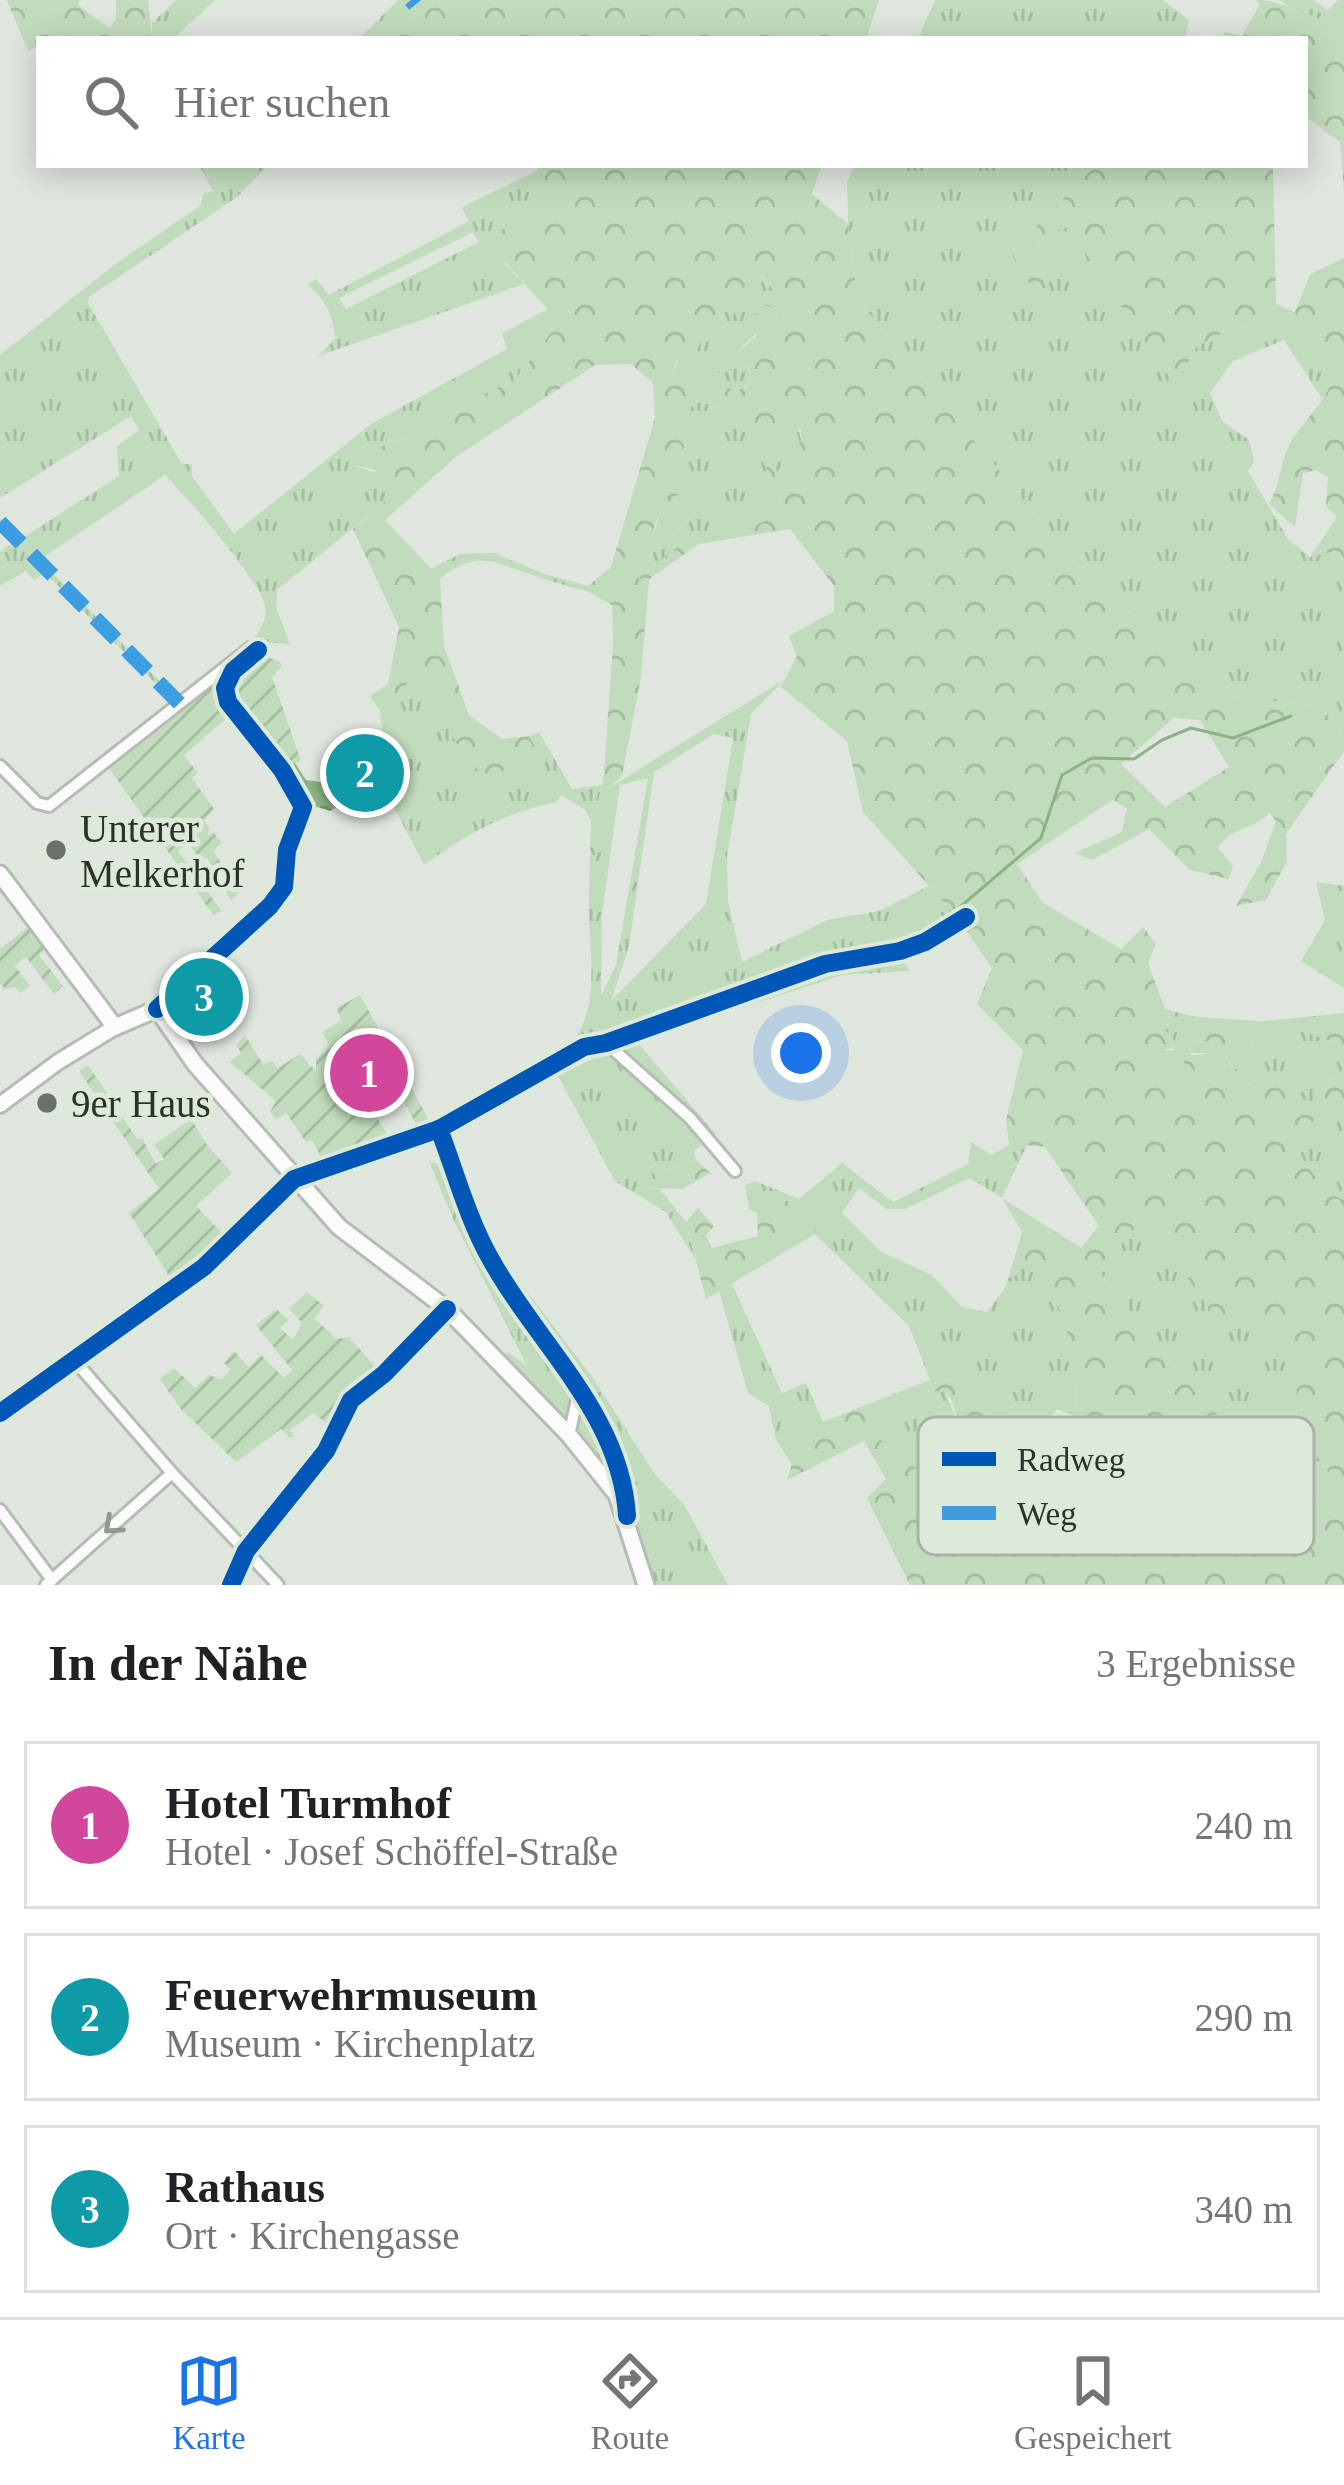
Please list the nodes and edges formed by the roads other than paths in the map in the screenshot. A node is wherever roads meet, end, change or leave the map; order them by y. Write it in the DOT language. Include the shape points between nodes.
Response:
graph roads {
  1 [pos="0,766"];
  2 [pos="0,874"];
  3 [pos="966,917"];
  4 [pos="158,1009"];
  5 [pos="116,1027"];
  6 [pos="606,1043"];
  7 [pos="0,1105"];
  8 [pos="439,1129"];
  9 [pos="735,1171"];
  10 [pos="293,1179"];
  11 [pos="446,1309"];
  12 [pos="75,1361"];
  13 [pos="579,1391"];
  14 [pos="0,1412"];
  15 [pos="569,1436"];
  16 [pos="172,1473"];
  17 [pos="0,1510"];
  18 [pos="627,1516"];
  19 [pos="246,1551"];
  20 [pos="49,1582"];
  21 [pos="231,1585"];
  22 [pos="278,1585"];
  23 [pos="646,1585"];
  1 -- 4 [label="street" via="49,806 250,648 258,650 225,688 302,808 284,887"];
  2 -- 5 [label="main road"];
  3 -- 6 [label="street" via="900,951 825,964"];
  4 -- 5 [label="main road"];
  4 -- 10 [label="main road"];
  5 -- 7 [label="street"];
  6 -- 8 [label="street" via="584,1047"];
  6 -- 9 [label="street"];
  8 -- 10 [label="street"];
  8 -- 13 [label="street" via="488,1256"];
  10 -- 11 [label="main road" via="339,1227"];
  10 -- 12 [label="street" via="204,1267"];
  11 -- 15 [label="main road"];
  11 -- 19 [label="street" via="351,1400 315,1466"];
  12 -- 14 [label="street"];
  12 -- 16 [label="street"];
  13 -- 15 [label="street"];
  13 -- 18 [label="street" via="598,1415 625,1484"];
  15 -- 18 [label="main road"];
  16 -- 19 [label="street"];
  16 -- 20 [label="street, one-way"];
  17 -- 20 [label="street"];
  18 -- 23 [label="main road"];
  19 -- 21 [label="street"];
  19 -- 22 [label="street"];
}
